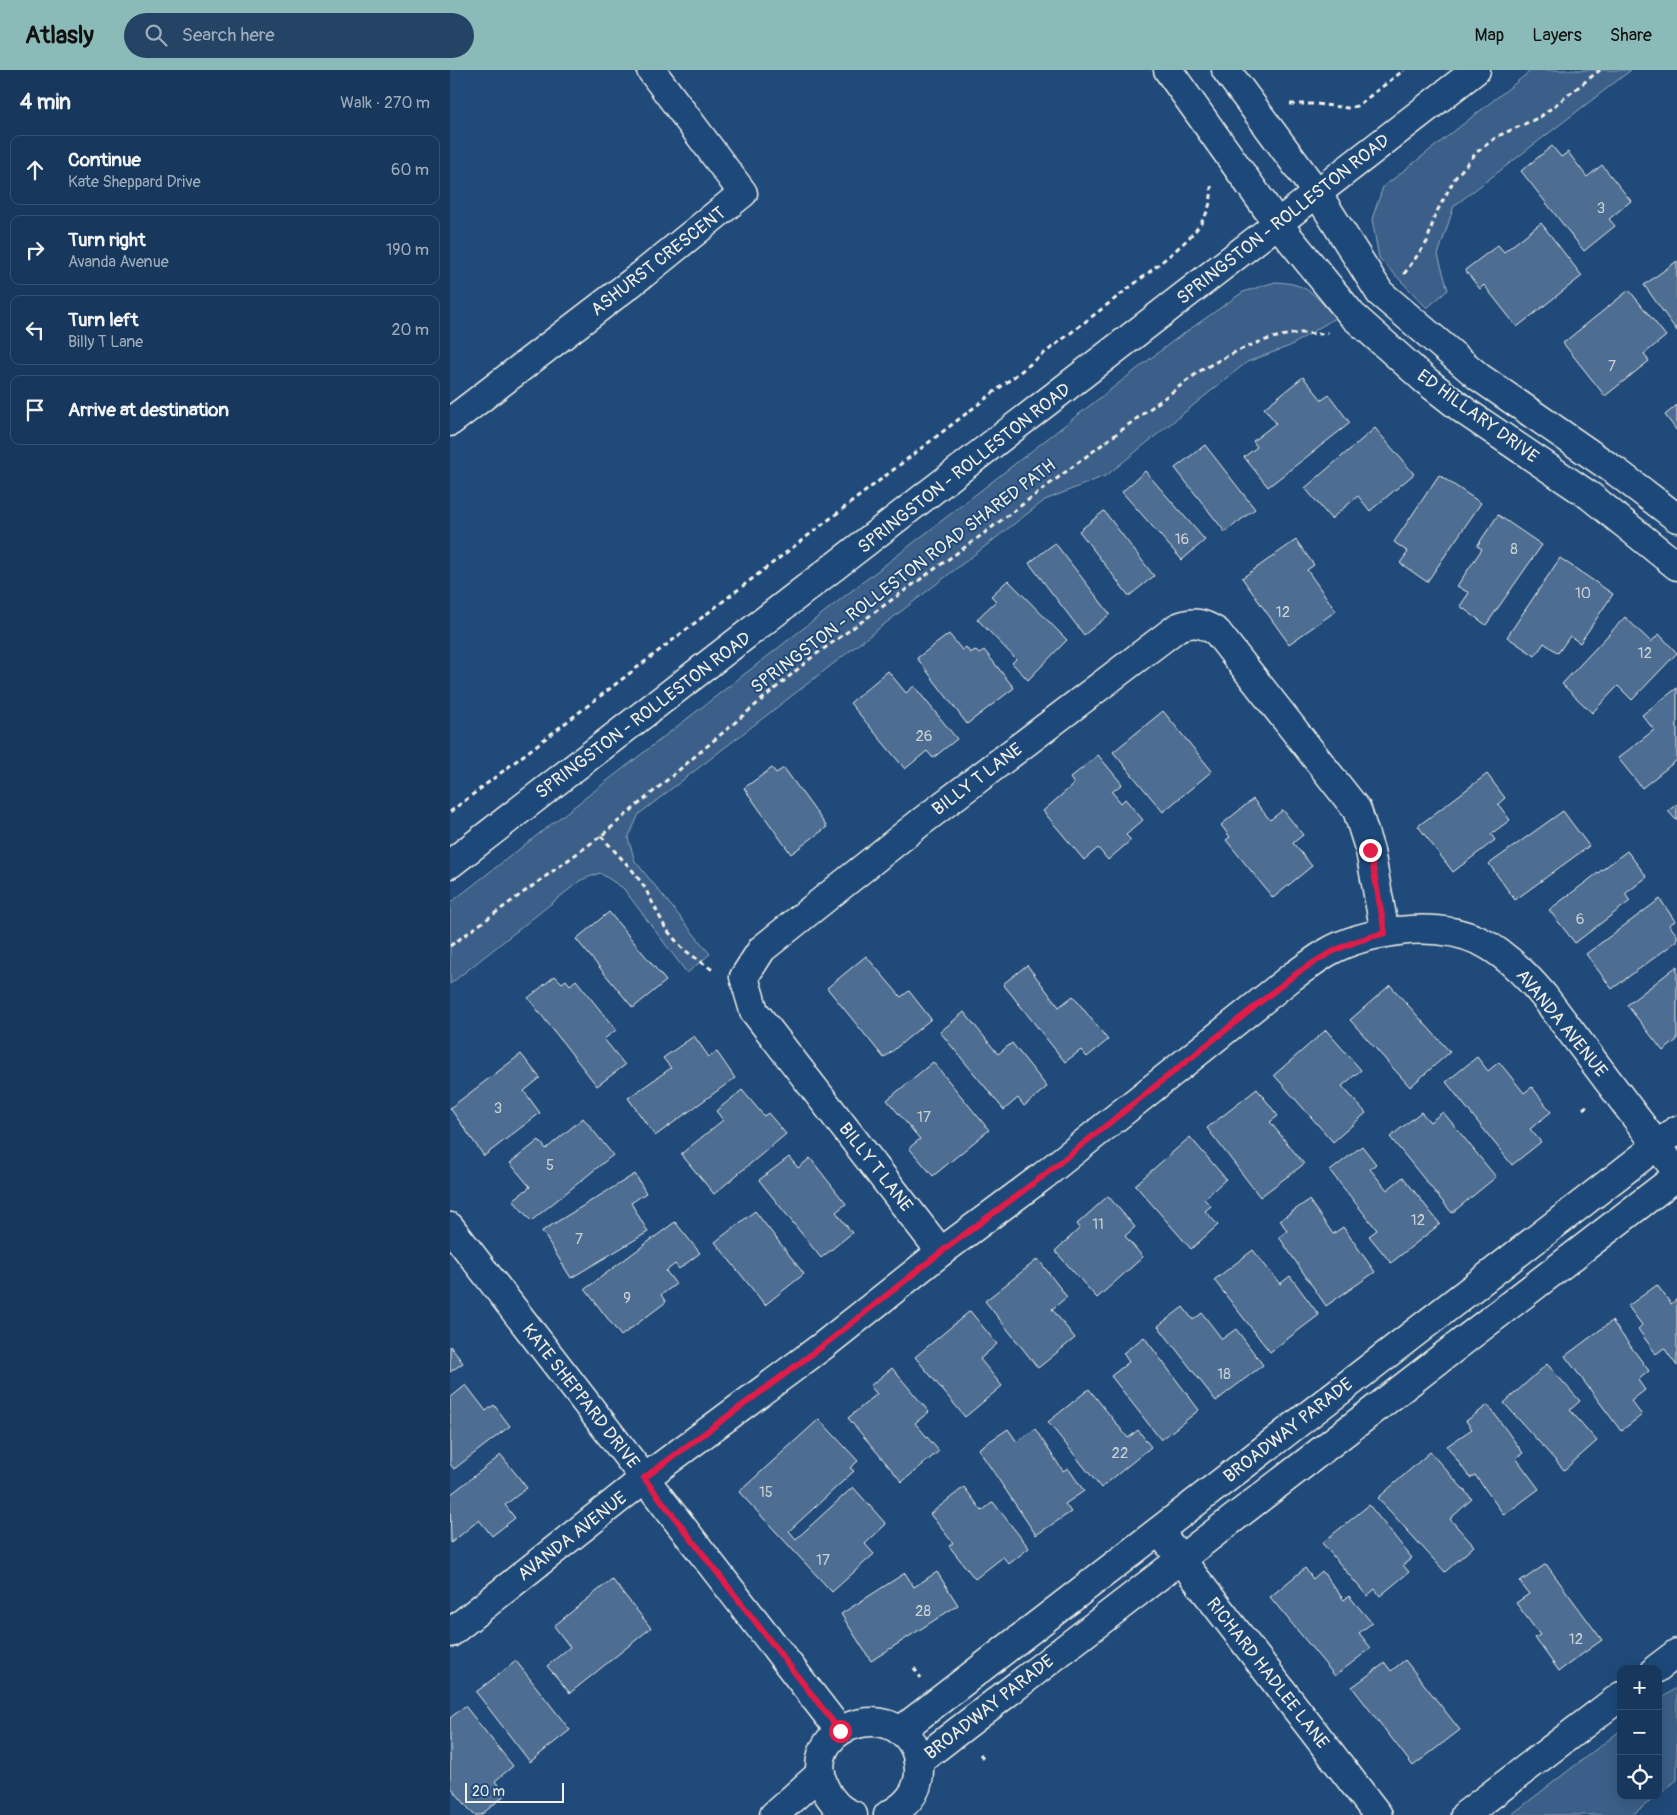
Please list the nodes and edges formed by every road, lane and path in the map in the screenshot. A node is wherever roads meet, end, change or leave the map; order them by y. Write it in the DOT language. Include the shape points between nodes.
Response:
graph roads {
  1 [pos="651,70"];
  2 [pos="1168,70"];
  3 [pos="1226,70"];
  4 [pos="1404,70"];
  5 [pos="1476,70"];
  6 [pos="1600,70"];
  7 [pos="1284,108"];
  8 [pos="1211,182"];
  9 [pos="1317,193"];
  10 [pos="1277,223"];
  11 [pos="1407,271"];
  12 [pos="1327,334"];
  13 [pos="450,422"];
  14 [pos="1677,518"];
  15 [pos="1677,566"];
  16 [pos="450,812"];
  17 [pos="450,864"];
  18 [pos="1385,933"];
  19 [pos="450,946"];
  20 [pos="1667,1138"];
  21 [pos="1677,1172"];
  22 [pos="1677,1176"];
  23 [pos="450,1227"];
  24 [pos="941,1252"];
  25 [pos="644,1478"];
  26 [pos="1158,1531"];
  27 [pos="1180,1560"];
  28 [pos="450,1633"];
  29 [pos="1677,1653"];
  30 [pos="1661,1665"];
  31 [pos="1617,1699"];
  32 [pos="840,1731"];
  33 [pos="900,1731"];
  34 [pos="918,1762"];
  35 [pos="821,1773"];
  36 [pos="839,1812"];
  37 [pos="897,1813"];
  38 [pos="774,1815"];
  39 [pos="1378,1815"];
  40 [pos="1465,1815"];
  1 -- 13 [label="street, ASHURST CRESCENT" via="743,193"];
  2 -- 10 [label="street, ED HILLARY DRIVE"];
  3 -- 9 [label="street, ED HILLARY DRIVE"];
  4 -- 7 [label="path" via="1357,106 1290,104"];
  5 -- 9 [label="street, SPRINGSTON - ROLLESTON ROAD"];
  6 -- 11 [label="path" via="1540,116 1498,136 1477,152 1455,178 1435,215 1427,242"];
  8 -- 16 [label="path" via="1206,214 1197,230 1147,274"];
  9 -- 10 [label="street, SPRINGSTON - ROLLESTON ROAD"];
  9 -- 14 [label="street, ED HILLARY DRIVE" via="1380,293 1479,377"];
  10 -- 15 [label="street, ED HILLARY DRIVE" via="1352,314 1425,380 1613,514"];
  10 -- 17 [label="street, SPRINGSTON - ROLLESTON ROAD"];
  12 -- 19 [label="path, SPRINGSTON - ROLLESTON ROAD SHARED PATH" via="1300,333 1265,340 1229,354 1200,371 811,658 601,836"];
  18 -- 20 [label="street, AVANDA AVENUE" via="1444,930 1472,937 1498,951 1522,971"];
  18 -- 24 [label="street, AVANDA AVENUE" via="1329,952 1293,976 1043,1176"];
  18 -- 24 [label="street, BILLY T LANE" via="1370,850 1357,810 1217,632 1204,624 1191,622 1178,627 921,822 762,949 744,976 754,1011"];
  20 -- 21 [label="street, AVANDA AVENUE"];
  20 -- 26 [label="street, BROADWAY PARADE"];
  22 -- 27 [label="street, BROADWAY PARADE"];
  23 -- 25 [label="street, KATE SHEPPARD DRIVE"];
  24 -- 25 [label="street, AVANDA AVENUE" via="824,1345"];
  25 -- 28 [label="street, AVANDA AVENUE"];
  25 -- 32 [label="street, KATE SHEPPARD DRIVE"];
  26 -- 27 [label="street, RICHARD HADLEE LANE"];
  26 -- 33 [label="street, BROADWAY PARADE"];
  27 -- 34 [label="street, BROADWAY PARADE"];
  27 -- 39 [label="street, RICHARD HADLEE LANE"];
  29 -- 30 [label="street"];
  31 -- 40 [label="street"];
  32 -- 33 [label="street" via="854,1723 870,1721 886,1723"];
  32 -- 35 [label="street" via="826,1750"];
  33 -- 34 [label="street" via="909,1740"];
  34 -- 37 [label="street" via="916,1788"];
  35 -- 36 [label="street" via="826,1791"];
  35 -- 38 [label="street"];
}
